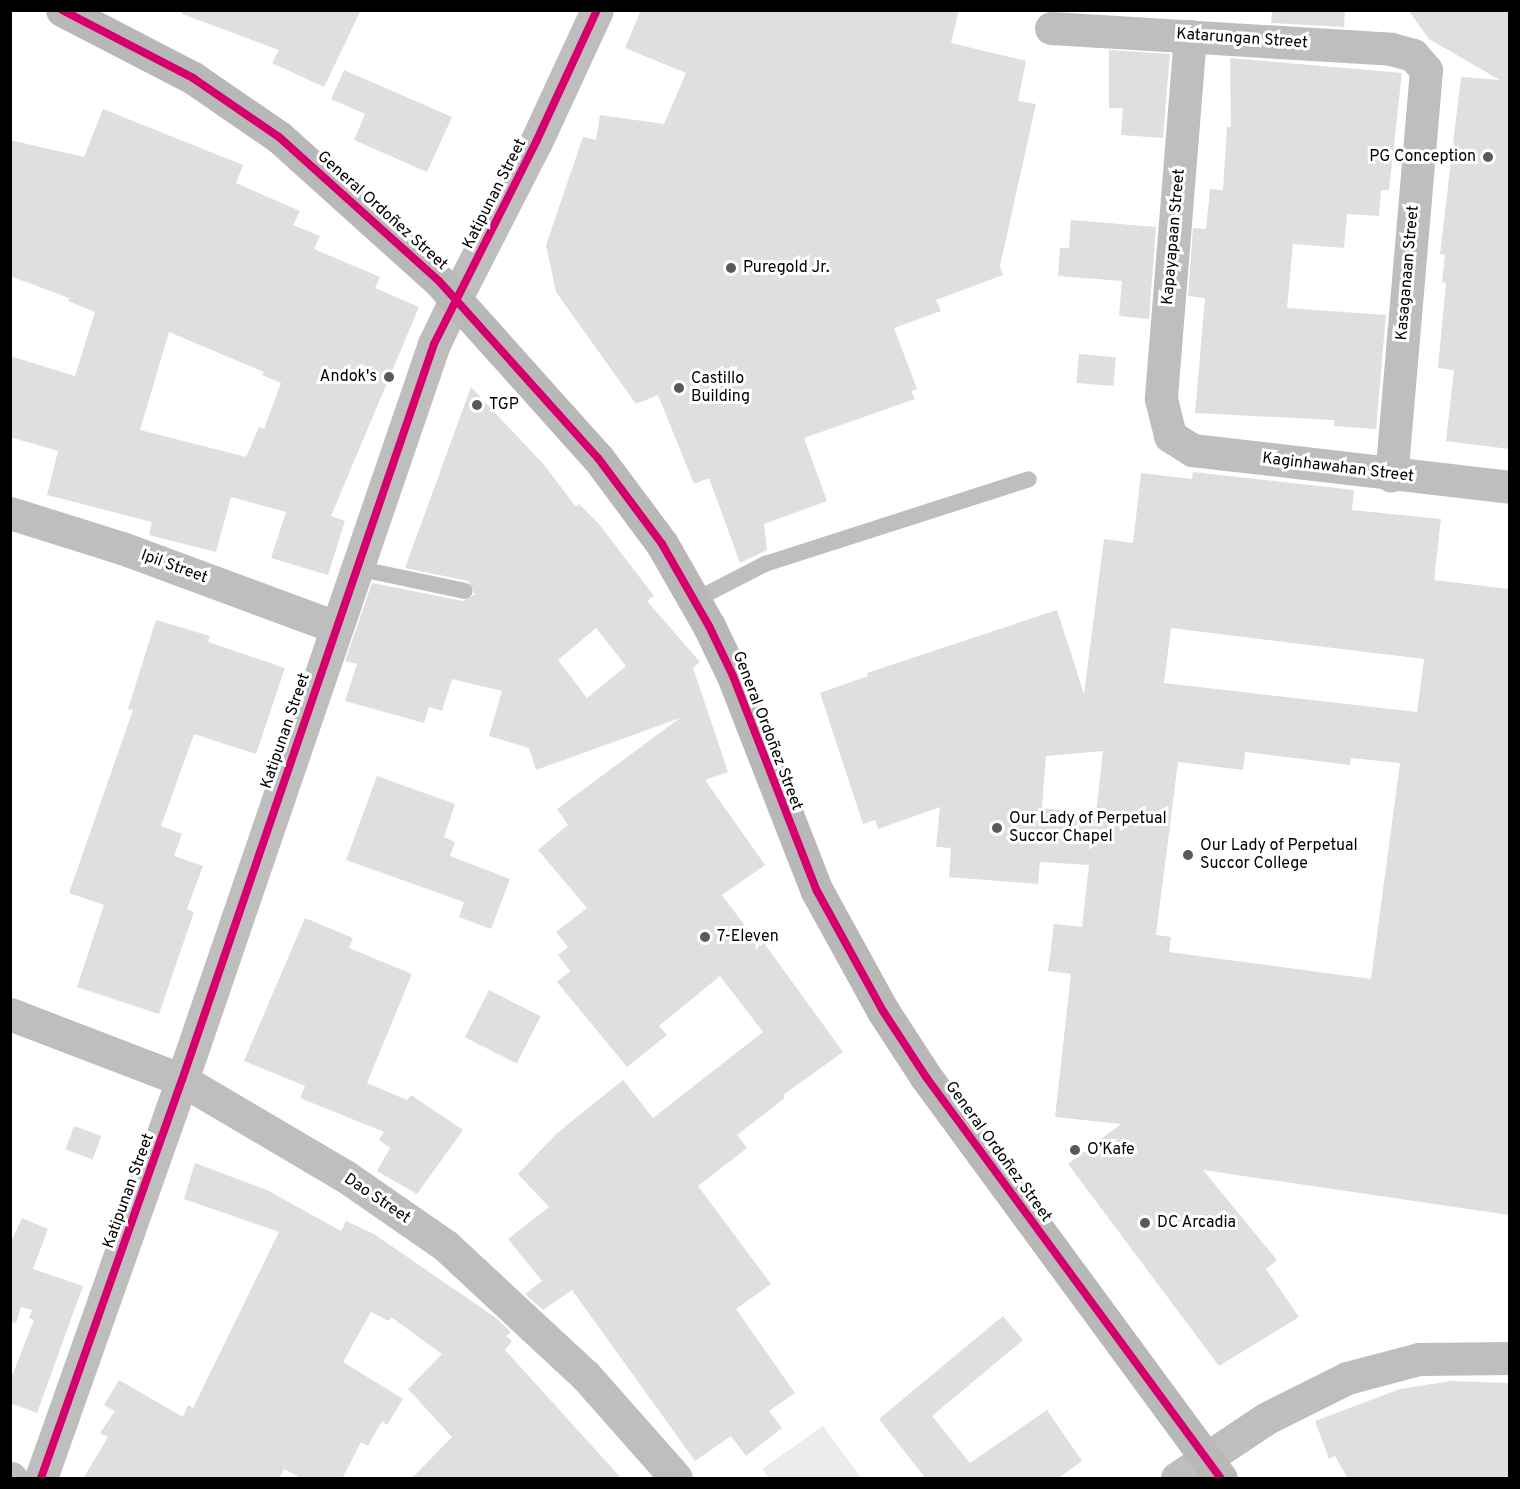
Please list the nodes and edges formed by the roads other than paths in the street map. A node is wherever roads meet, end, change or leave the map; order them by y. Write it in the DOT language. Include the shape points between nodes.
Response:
graph roads {
  1 [pos="62,10"];
  2 [pos="597,10"];
  3 [pos="1051,28"];
  4 [pos="1190,36"];
  5 [pos="1426,70"];
  6 [pos="456,298"];
  7 [pos="1170,436"];
  8 [pos="1390,475"];
  9 [pos="1029,479"];
  10 [pos="1509,487"];
  11 [pos="10,513"];
  12 [pos="356,568"];
  13 [pos="465,591"];
  14 [pos="695,600"];
  15 [pos="335,627"];
  16 [pos="10,1014"];
  17 [pos="183,1080"];
  18 [pos="1509,1358"];
  19 [pos="1213,1468"];
  20 [pos="41,1479"];
  21 [pos="676,1479"];
  22 [pos="1177,1479"];
  1 -- 6 [label="main road, General Ordoñez Street" via="193,78 250,116 348,197"];
  2 -- 6 [label="street, Katipunan Street" via="536,142"];
  3 -- 4 [label="street, Katarungan Street"];
  4 -- 5 [label="street, Katarungan Street" via="1391,49 1413,55"];
  4 -- 7 [label="street, Kapayapaan Street" via="1161,399"];
  5 -- 8 [label="street, Kasaganaan Street"];
  6 -- 12 [label="street, Katipunan Street" via="434,344"];
  6 -- 14 [label="main road, General Ordoñez Street" via="598,458 662,544"];
  7 -- 8 [label="street, Kaginhawahan Street" via="1192,450"];
  8 -- 10 [label="street, Kaginhawahan Street"];
  9 -- 14 [label="lane" via="765,564"];
  11 -- 15 [label="street, Ipil Street" via="122,548"];
  12 -- 13 [label="lane"];
  12 -- 15 [label="street, Katipunan Street"];
  14 -- 19 [label="main road, General Ordoñez Street" via="734,676 817,891 883,1011 933,1086"];
  15 -- 17 [label="street, Katipunan Street"];
  16 -- 17 [label="street, Dao Street"];
  17 -- 20 [label="street, Katipunan Street"];
  17 -- 21 [label="street, Dao Street" via="345,1176 446,1246 585,1375"];
  18 -- 19 [label="street" via="1419,1359 1372,1369 1295,1403"];
  19 -- 22 [label="street"];
}
